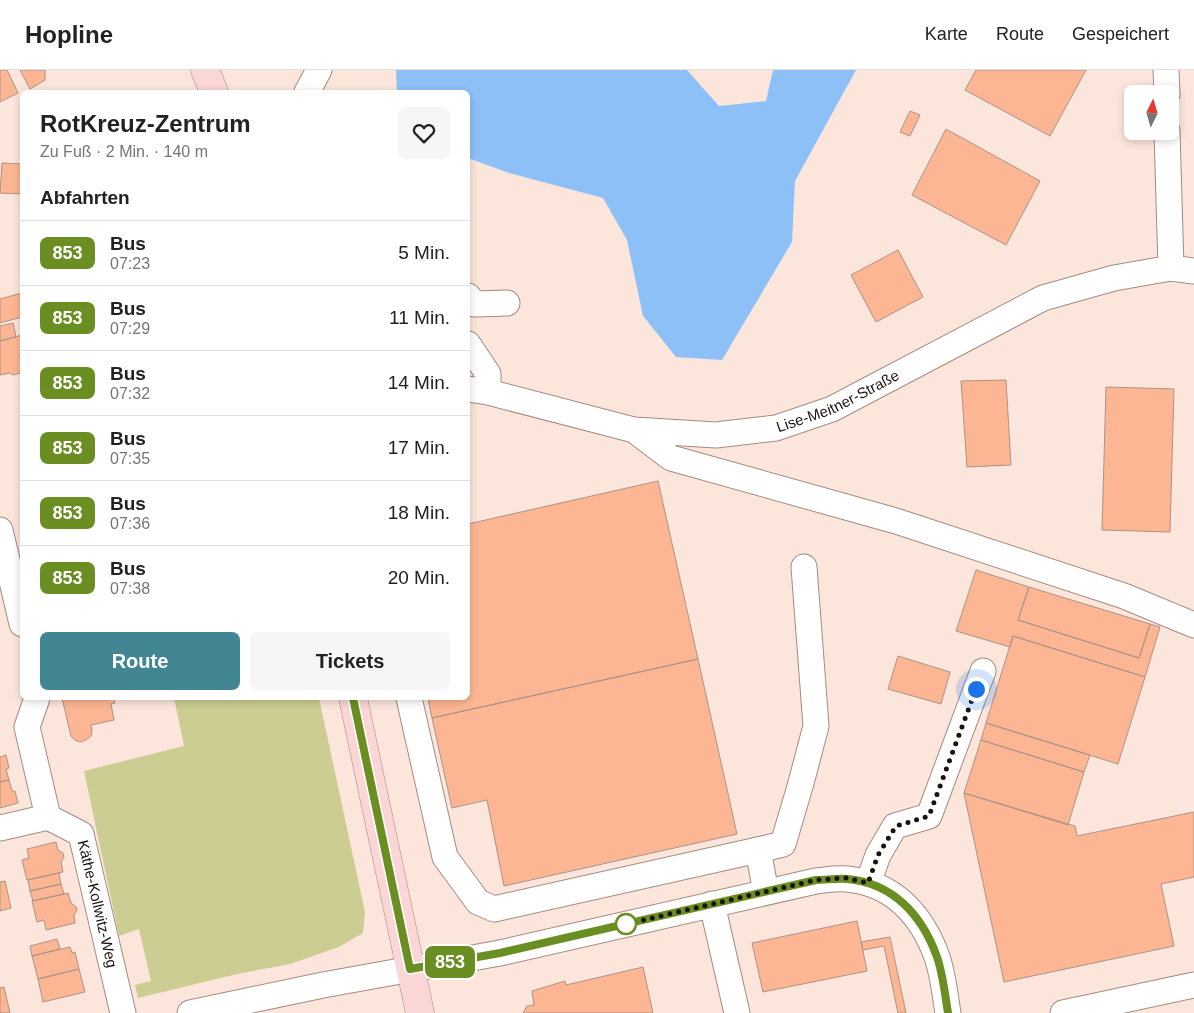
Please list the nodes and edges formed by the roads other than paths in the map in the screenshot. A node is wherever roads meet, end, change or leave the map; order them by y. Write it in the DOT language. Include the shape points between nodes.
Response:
graph roads {
  1 [pos="205,70"];
  2 [pos="319,70"];
  3 [pos="1166,70"];
  4 [pos="1166,85"];
  5 [pos="213,90"];
  6 [pos="308,90"];
  7 [pos="1168,140"];
  8 [pos="1182,270"];
  9 [pos="470,299"];
  10 [pos="507,303"];
  11 [pos="470,347"];
  12 [pos="478,391"];
  13 [pos="634,430"];
  14 [pos="0,530"];
  15 [pos="804,567"];
  16 [pos="20,615"];
  17 [pos="1194,625"];
  18 [pos="983,671"];
  19 [pos="36,700"];
  20 [pos="353,700"];
  21 [pos="409,700"];
  22 [pos="48,816"];
  23 [pos="0,828"];
  24 [pos="758,850"];
  25 [pos="868,883"];
  26 [pos="766,892"];
  27 [pos="712,904"];
  28 [pos="410,969"];
  29 [pos="1194,985"];
  30 [pos="1092,1010"];
  31 [pos="123,1013"];
  32 [pos="190,1013"];
  33 [pos="420,1013"];
  34 [pos="736,1013"];
  35 [pos="948,1013"];
  36 [pos="1063,1013"];
  1 -- 5 [label="main road"];
  2 -- 6 [label="street"];
  3 -- 4 [label="street"];
  7 -- 8 [label="street, Lise-Meitner-Straße"];
  8 -- 13 [label="street, Lise-Meitner-Straße" via="1114,278 1043,298 832,409 776,428 716,435"];
  9 -- 10 [label="street" via="474,304"];
  11 -- 12 [label="street, Lise-Meitner-Straße" via="488,374"];
  12 -- 13 [label="street, Lise-Meitner-Straße"];
  13 -- 17 [label="street" via="672,458 896,521 1124,596"];
  14 -- 16 [label="street"];
  15 -- 24 [label="street" via="816,726 783,844"];
  18 -- 25 [label="street" via="929,816 896,826 878,855"];
  19 -- 22 [label="street" via="27,728"];
  20 -- 28 [label="main road"];
  21 -- 24 [label="street" via="445,857 478,902 494,909"];
  22 -- 23 [label="street"];
  22 -- 31 [label="street, Käthe-Kollwitz-Weg" via="81,834"];
  24 -- 26 [label="street"];
  25 -- 26 [label="street" via="846,878 816,880"];
  25 -- 35 [label="street" via="894,894 920,920 937,957"];
  26 -- 27 [label="street"];
  27 -- 28 [label="street" via="500,953"];
  27 -- 34 [label="street"];
  28 -- 32 [label="street"];
  28 -- 33 [label="main road"];
  29 -- 30 [label="street"];
  30 -- 36 [label="street"];
}
